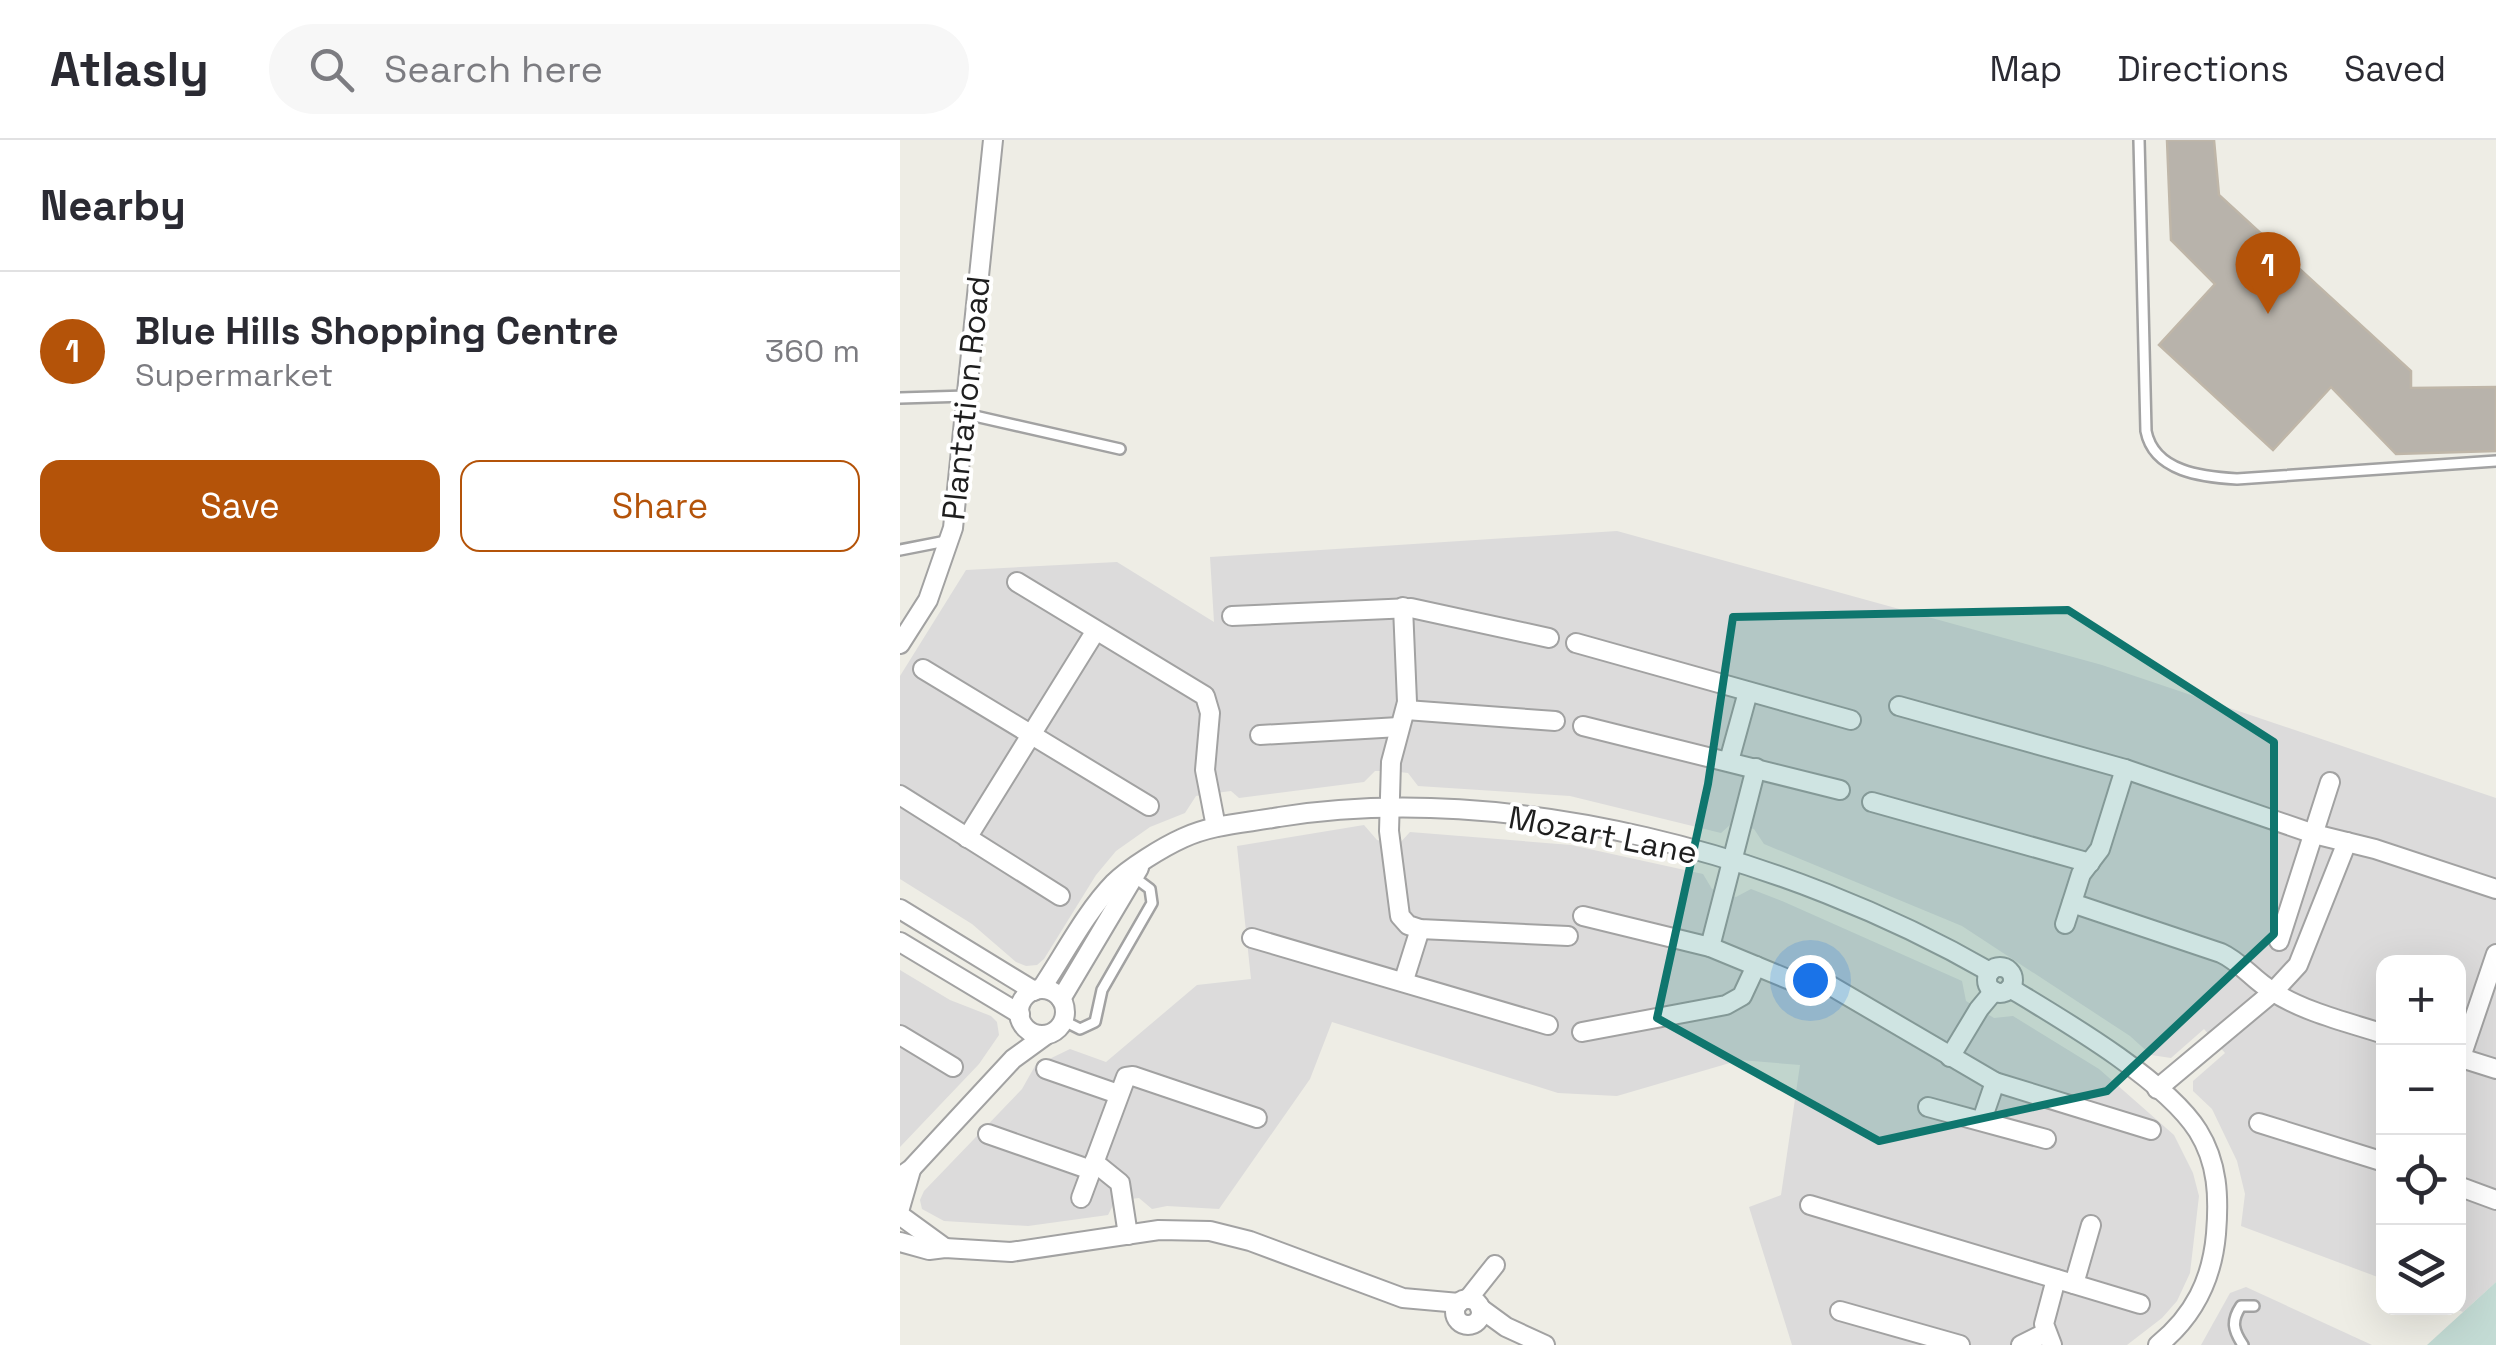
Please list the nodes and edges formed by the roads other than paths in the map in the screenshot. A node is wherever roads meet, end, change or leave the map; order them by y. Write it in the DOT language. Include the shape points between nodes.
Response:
graph roads {
  1 [pos="992,140"];
  2 [pos="2138,140"];
  3 [pos="900,398"];
  4 [pos="967,405"];
  5 [pos="1120,450"];
  6 [pos="2496,461"];
  7 [pos="950,540"];
  8 [pos="900,550"];
  9 [pos="1017,582"];
  10 [pos="1403,607"];
  11 [pos="1232,616"];
  12 [pos="1095,632"];
  13 [pos="1549,638"];
  14 [pos="1576,643"];
  15 [pos="900,644"];
  16 [pos="924,669"];
  17 [pos="1748,692"];
  18 [pos="1899,706"];
  19 [pos="1402,718"];
  20 [pos="1851,720"];
  21 [pos="1555,721"];
  22 [pos="1583,726"];
  23 [pos="1030,735"];
  24 [pos="1260,735"];
  25 [pos="1729,761"];
  26 [pos="1756,768"];
  27 [pos="2125,769"];
  28 [pos="2330,782"];
  29 [pos="1840,790"];
  30 [pos="900,795"];
  31 [pos="1872,802"];
  32 [pos="1149,806"];
  33 [pos="1392,808"];
  34 [pos="1216,827"];
  35 [pos="2314,834"];
  36 [pos="967,838"];
  37 [pos="2347,842"];
  38 [pos="1732,860"];
  39 [pos="2090,864"];
  40 [pos="1138,870"];
  41 [pos="2496,889"];
  42 [pos="1060,896"];
  43 [pos="2072,903"];
  44 [pos="900,909"];
  45 [pos="1583,916"];
  46 [pos="2065,924"];
  47 [pos="1420,929"];
  48 [pos="1568,936"];
  49 [pos="1252,938"];
  50 [pos="900,942"];
  51 [pos="2279,942"];
  52 [pos="1710,947"];
  53 [pos="2496,954"];
  54 [pos="1756,966"];
  55 [pos="1404,980"];
  56 [pos="1831,986"];
  57 [pos="1807,987"];
  58 [pos="1038,990"];
  59 [pos="2002,990"];
  60 [pos="2273,992"];
  61 [pos="1061,999"];
  62 [pos="1020,1018"];
  63 [pos="1064,1021"];
  64 [pos="1548,1025"];
  65 [pos="1582,1032"];
  66 [pos="2376,1032"];
  67 [pos="900,1035"];
  68 [pos="1046,1035"];
  69 [pos="2464,1045"];
  70 [pos="1950,1057"];
  71 [pos="1013,1059"];
  72 [pos="2466,1059"];
  73 [pos="953,1068"];
  74 [pos="1046,1069"];
  75 [pos="2496,1070"];
  76 [pos="1995,1082"];
  77 [pos="2157,1089"];
  78 [pos="1118,1094"];
  79 [pos="1928,1107"];
  80 [pos="1257,1118"];
  81 [pos="1982,1120"];
  82 [pos="2259,1123"];
  83 [pos="2151,1130"];
  84 [pos="988,1134"];
  85 [pos="2046,1139"];
  86 [pos="2376,1160"];
  87 [pos="1093,1166"];
  88 [pos="906,1173"];
  89 [pos="2466,1189"];
  90 [pos="1081,1198"];
  91 [pos="2496,1200"];
  92 [pos="1810,1206"];
  93 [pos="900,1213"];
  94 [pos="2091,1225"];
  95 [pos="1128,1235"];
  96 [pos="900,1242"];
  97 [pos="945,1248"];
  98 [pos="1491,1272"];
  99 [pos="2065,1282"];
  100 [pos="2140,1304"];
  101 [pos="2254,1306"];
  102 [pos="1840,1311"];
  103 [pos="1464,1318"];
  104 [pos="2048,1339"];
  105 [pos="1545,1345"];
  106 [pos="1960,1345"];
  107 [pos="2022,1345"];
  108 [pos="2158,1345"];
  109 [pos="2243,1345"];
  1 -- 4 [label="street, Plantation Road"];
  2 -- 6 [label="lane" via="2146,431 2157,454 2179,468 2237,478"];
  3 -- 4 [label="lane"];
  4 -- 5 [label="lane"];
  4 -- 7 [label="street, Plantation Road"];
  7 -- 8 [label="lane"];
  7 -- 15 [label="street, Plantation Road" via="928,600"];
  9 -- 12 [label="street"];
  10 -- 11 [label="street"];
  10 -- 13 [label="street"];
  10 -- 19 [label="street"];
  12 -- 23 [label="street"];
  12 -- 34 [label="street" via="1208,700 1205,770"];
  14 -- 17 [label="street"];
  16 -- 23 [label="street"];
  17 -- 20 [label="street"];
  17 -- 25 [label="street"];
  18 -- 27 [label="street"];
  19 -- 21 [label="street"];
  19 -- 24 [label="street"];
  19 -- 33 [label="street" via="1391,762"];
  22 -- 25 [label="street"];
  23 -- 32 [label="street"];
  23 -- 36 [label="street"];
  25 -- 26 [label="street"];
  26 -- 29 [label="street"];
  26 -- 38 [label="street"];
  27 -- 35 [label="street"];
  27 -- 39 [label="street"];
  28 -- 35 [label="street"];
  30 -- 36 [label="street"];
  31 -- 39 [label="street"];
  33 -- 34 [label="street, Mozart Lane"];
  33 -- 38 [label="street, Mozart Lane" via="1576,822"];
  33 -- 47 [label="street" via="1389,846 1398,912"];
  34 -- 40 [label="street, Mozart Lane" via="1182,838"];
  35 -- 37 [label="street"];
  35 -- 51 [label="street"];
  36 -- 42 [label="street"];
  37 -- 41 [label="street"];
  37 -- 60 [label="street" via="2304,954"];
  38 -- 52 [label="street"];
  38 -- 59 [label="street, Mozart Lane" via="1878,916 1990,972 1987,982"];
  39 -- 43 [label="street"];
  40 -- 58 [label="street, Mozart Lane" via="1105,894"];
  40 -- 61 [label="street, Mozart Lane"];
  40 -- 63 [label="lane" via="1152,903 1102,990 1095,1022 1080,1030"];
  43 -- 46 [label="street"];
  43 -- 60 [label="street" via="2221,953"];
  44 -- 58 [label="street"];
  45 -- 52 [label="street"];
  47 -- 48 [label="street"];
  47 -- 55 [label="street"];
  49 -- 55 [label="street"];
  50 -- 62 [label="street"];
  52 -- 54 [label="street"];
  53 -- 69 [label="street"];
  54 -- 57 [label="street"];
  54 -- 65 [label="street" via="1742,996 1726,1005"];
  55 -- 64 [label="street"];
  56 -- 70 [label="street"];
  58 -- 61 [label="street"];
  58 -- 62 [label="street" via="1023,1000"];
  59 -- 70 [label="street" via="1979,1008"];
  59 -- 77 [label="street" via="2109,1051"];
  60 -- 66 [label="street"];
  60 -- 77 [label="street"];
  61 -- 63 [label="street"];
  62 -- 68 [label="street" via="1031,1032"];
  62 -- 71 [label="street"];
  63 -- 68 [label="street"];
  67 -- 73 [label="street"];
  68 -- 71 [label="street"];
  70 -- 76 [label="street"];
  71 -- 88 [label="street"];
  72 -- 75 [label="street"];
  74 -- 78 [label="street"];
  76 -- 81 [label="street"];
  76 -- 83 [label="street"];
  77 -- 108 [label="street" via="2199,1133 2218,1198 2207,1282 2183,1322"];
  78 -- 80 [label="street" via="1133,1076"];
  78 -- 87 [label="street"];
  79 -- 81 [label="street"];
  81 -- 85 [label="street"];
  82 -- 86 [label="street"];
  84 -- 87 [label="street"];
  87 -- 90 [label="street"];
  87 -- 95 [label="street" via="1120,1183"];
  88 -- 93 [label="street"];
  89 -- 91 [label="street"];
  92 -- 99 [label="street"];
  93 -- 97 [label="street"];
  94 -- 99 [label="street"];
  95 -- 97 [label="street" via="1011,1252"];
  95 -- 103 [label="street" via="1220,1233 1403,1298 1437,1300"];
  96 -- 97 [label="street"];
  98 -- 103 [label="street"];
  99 -- 100 [label="street"];
  99 -- 104 [label="street" via="2044,1324"];
  101 -- 109 [label="lane" via="2241,1306 2234,1318"];
  102 -- 106 [label="street"];
  103 -- 105 [label="street"];
  104 -- 107 [label="street"];
}
